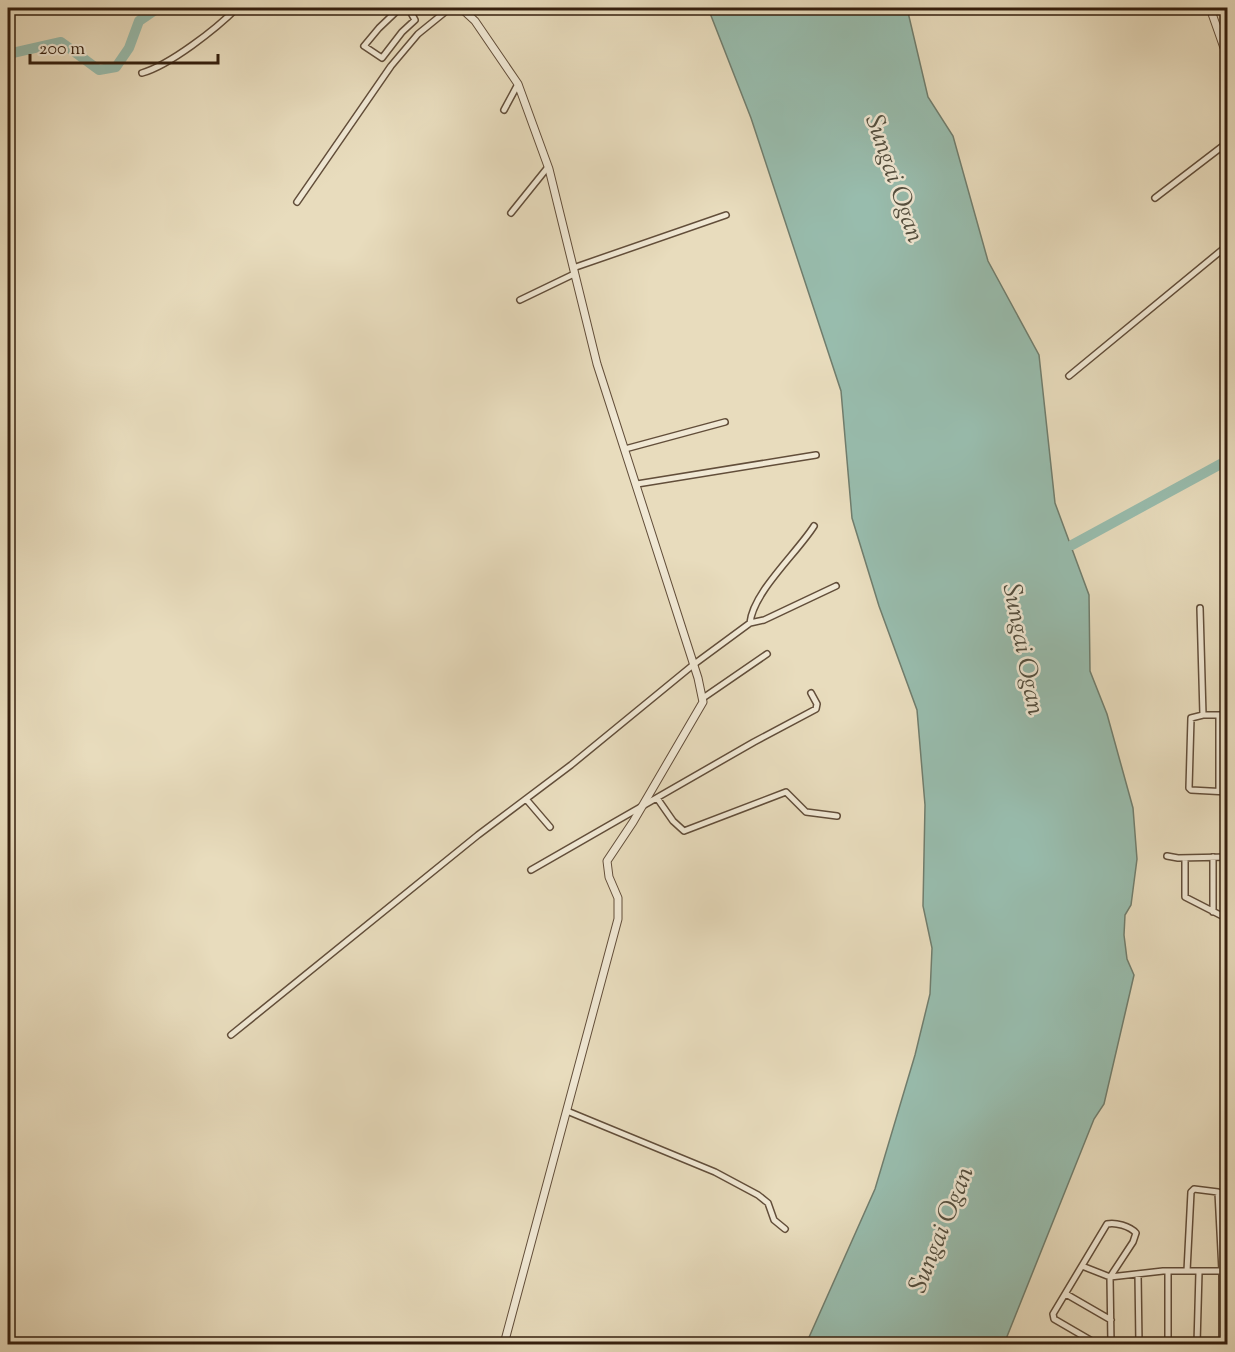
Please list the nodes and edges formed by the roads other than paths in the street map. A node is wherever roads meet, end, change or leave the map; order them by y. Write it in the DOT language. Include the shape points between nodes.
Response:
graph roads {
  1 [pos="237,8"];
  2 [pos="400,8"];
  3 [pos="411,8"];
  4 [pos="450,8"];
  5 [pos="460,8"];
  6 [pos="1210,8"];
  7 [pos="1227,59"];
  8 [pos="142,73"];
  9 [pos="518,84"];
  10 [pos="504,110"];
  11 [pos="1227,142"];
  12 [pos="548,167"];
  13 [pos="1155,198"];
  14 [pos="297,202"];
  15 [pos="511,213"];
  16 [pos="726,216"];
  17 [pos="1227,245"];
  18 [pos="574,271"];
  19 [pos="520,300"];
  20 [pos="1069,376"];
  21 [pos="726,422"];
  22 [pos="625,450"];
  23 [pos="816,455"];
  24 [pos="636,484"];
  25 [pos="814,526"];
  26 [pos="836,586"];
  27 [pos="1200,608"];
  28 [pos="750,622"];
  29 [pos="766,654"];
  30 [pos="693,665"];
  31 [pos="811,693"];
  32 [pos="703,696"];
  33 [pos="1203,715"];
  34 [pos="1220,715"];
  35 [pos="1227,715"];
  36 [pos="1219,791"];
  37 [pos="1227,792"];
  38 [pos="657,798"];
  39 [pos="527,801"];
  40 [pos="641,807"];
  41 [pos="1225,814"];
  42 [pos="837,816"];
  43 [pos="550,826"];
  44 [pos="1227,840"];
  45 [pos="1167,856"];
  46 [pos="1213,857"];
  47 [pos="1227,857"];
  48 [pos="1185,858"];
  49 [pos="531,870"];
  50 [pos="1213,912"];
  51 [pos="1227,919"];
  52 [pos="231,1035"];
  53 [pos="567,1111"];
  54 [pos="785,1229"];
  55 [pos="1082,1266"];
  56 [pos="1187,1271"];
  57 [pos="1225,1271"];
  58 [pos="1168,1272"];
  59 [pos="1198,1272"];
  60 [pos="1138,1275"];
  61 [pos="1110,1277"];
  62 [pos="1066,1294"];
  63 [pos="1111,1320"];
  64 [pos="504,1344"];
  65 [pos="1097,1344"];
  66 [pos="1111,1344"];
  67 [pos="1139,1344"];
  68 [pos="1168,1344"];
  69 [pos="1197,1344"];
  70 [pos="1222,1344"];
  1 -- 8 [label="street" via="160,67"];
  2 -- 3 [label="street" via="364,46 382,58 415,20"];
  4 -- 14 [label="street" via="418,34 391,66"];
  5 -- 9 [label="street" via="475,21"];
  6 -- 7 [label="street"];
  9 -- 10 [label="street"];
  9 -- 12 [label="street"];
  11 -- 13 [label="street"];
  12 -- 15 [label="street"];
  12 -- 18 [label="street"];
  16 -- 18 [label="street"];
  17 -- 20 [label="street"];
  18 -- 19 [label="street"];
  18 -- 22 [label="street" via="597,364"];
  21 -- 22 [label="street"];
  22 -- 24 [label="street"];
  23 -- 24 [label="street"];
  24 -- 30 [label="street"];
  25 -- 28 [label="street" via="752,609"];
  26 -- 28 [label="street" via="764,620"];
  27 -- 33 [label="street"];
  28 -- 30 [label="street"];
  29 -- 32 [label="street"];
  30 -- 32 [label="street"];
  30 -- 39 [label="street"];
  31 -- 38 [label="street" via="816,709"];
  32 -- 40 [label="street"];
  33 -- 34 [label="street"];
  33 -- 36 [label="street" via="1192,716 1190,720 1189,788"];
  34 -- 35 [label="street"];
  34 -- 36 [label="street"];
  36 -- 37 [label="street"];
  38 -- 40 [label="street"];
  38 -- 42 [label="street" via="677,826 686,831 786,792 806,812"];
  39 -- 43 [label="street"];
  39 -- 52 [label="street"];
  40 -- 49 [label="street"];
  40 -- 53 [label="street" via="607,861 619,914"];
  41 -- 44 [label="street"];
  45 -- 48 [label="street"];
  46 -- 47 [label="street"];
  46 -- 48 [label="street"];
  46 -- 50 [label="street"];
  48 -- 50 [label="street" via="1185,897"];
  50 -- 51 [label="street"];
  53 -- 54 [label="street" via="715,1172 758,1195 765,1199 774,1220"];
  53 -- 64 [label="street"];
  55 -- 61 [label="street"];
  55 -- 61 [label="street" via="1107,1224 1134,1229 1137,1233 1133,1242"];
  55 -- 62 [label="street"];
  56 -- 57 [label="street" via="1194,1189 1219,1193"];
  56 -- 58 [label="street"];
  56 -- 59 [label="street"];
  57 -- 59 [label="street"];
  57 -- 70 [label="street"];
  58 -- 60 [label="street"];
  58 -- 68 [label="street"];
  59 -- 69 [label="street"];
  60 -- 61 [label="street"];
  60 -- 67 [label="street"];
  61 -- 63 [label="street"];
  62 -- 63 [label="street"];
  62 -- 65 [label="street" via="1053,1317"];
  63 -- 66 [label="street"];
}
